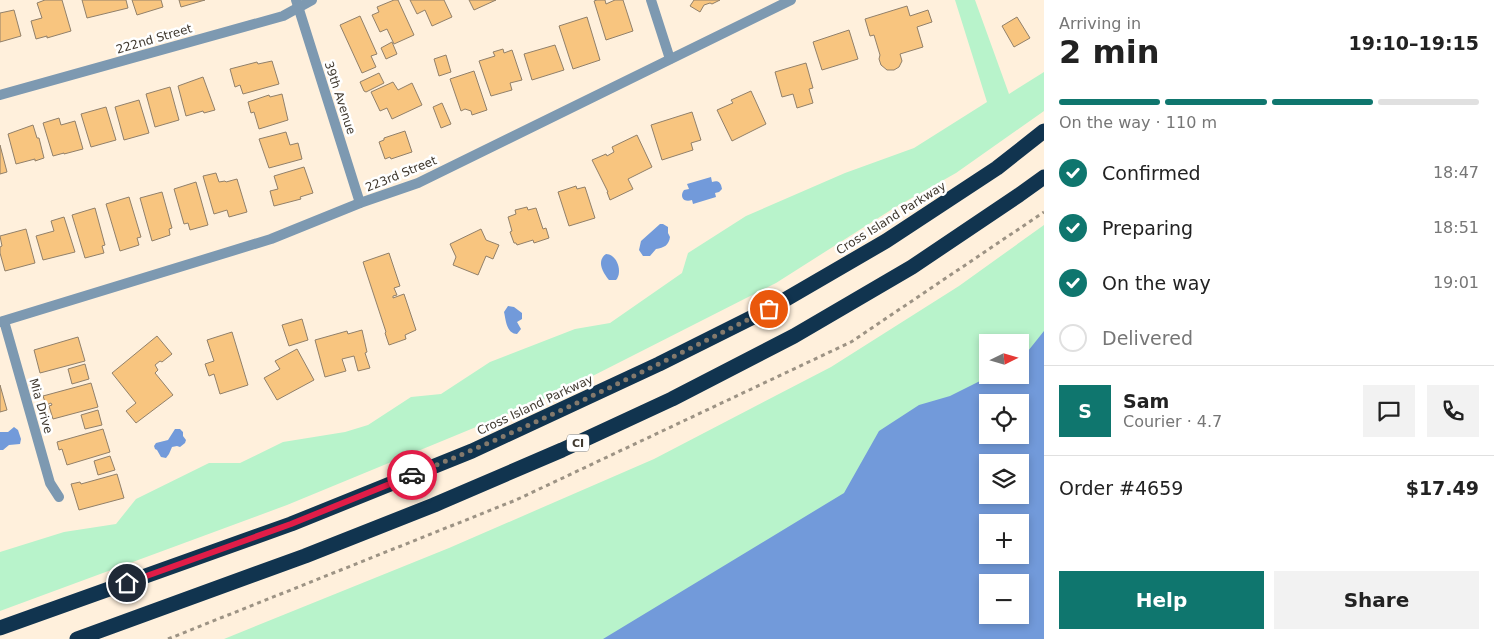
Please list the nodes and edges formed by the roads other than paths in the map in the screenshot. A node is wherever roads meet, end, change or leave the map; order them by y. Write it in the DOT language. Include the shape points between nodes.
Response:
graph roads {
  1 [pos="312,0"];
  2 [pos="650,0"];
  3 [pos="791,0"];
  4 [pos="297,4"];
  5 [pos="670,59"];
  6 [pos="0,96"];
  7 [pos="1044,131"];
  8 [pos="1044,177"];
  9 [pos="360,203"];
  10 [pos="2,321"];
  11 [pos="59,497"];
  12 [pos="0,628"];
  13 [pos="77,639"];
  1 -- 4 [label="street, 222nd Street"];
  2 -- 5 [label="street"];
  3 -- 5 [label="street, 223rd Street"];
  4 -- 6 [label="street, 222nd Street" via="283,16"];
  4 -- 9 [label="street, 39th Avenue"];
  5 -- 9 [label="street, 223rd Street" via="418,182"];
  7 -- 12 [label="highway, Cross Island Parkway" via="997,168 886,241 769,309 659,364 472,451 291,524"];
  8 -- 13 [label="highway, CI" via="912,266 794,336 672,399 434,505"];
  9 -- 10 [label="street, 223rd Street" via="271,239"];
  10 -- 11 [label="street, Mia Drive" via="50,483"];
}
